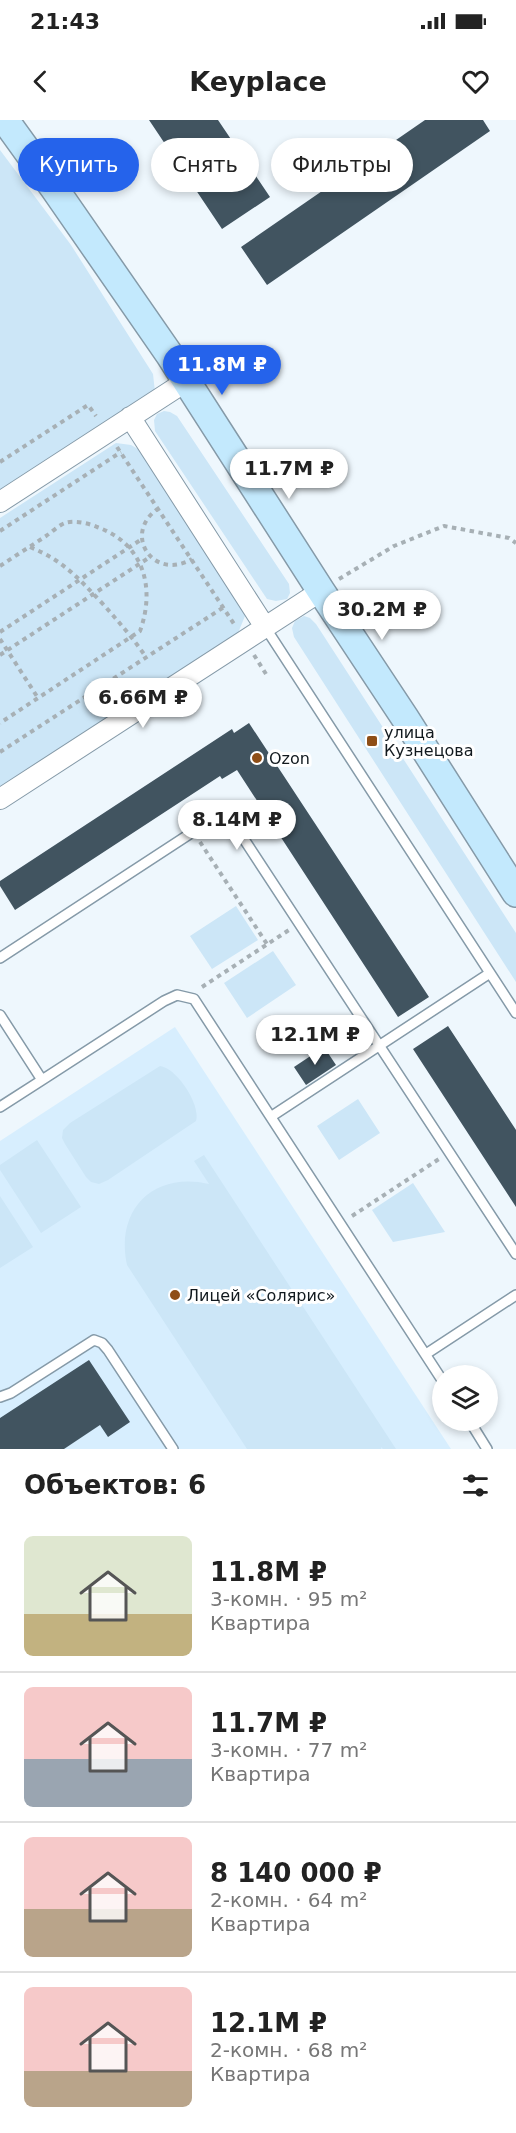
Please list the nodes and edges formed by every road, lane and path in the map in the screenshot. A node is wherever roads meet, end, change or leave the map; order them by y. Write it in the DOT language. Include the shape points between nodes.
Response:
graph roads {
  1 [pos="5,120"];
  2 [pos="185,382"];
  3 [pos="130,417"];
  4 [pos="107,432"];
  5 [pos="121,452"];
  6 [pos="0,462"];
  7 [pos="0,502"];
  8 [pos="159,508"];
  9 [pos="0,531"];
  10 [pos="142,539"];
  11 [pos="516,543"];
  12 [pos="30,546"];
  13 [pos="129,548"];
  14 [pos="150,557"];
  15 [pos="192,559"];
  16 [pos="140,564"];
  17 [pos="0,566"];
  18 [pos="81,579"];
  19 [pos="321,591"];
  20 [pos="94,594"];
  21 [pos="224,607"];
  22 [pos="265,627"];
  23 [pos="0,632"];
  24 [pos="132,636"];
  25 [pos="0,639"];
  26 [pos="244,640"];
  27 [pos="8,650"];
  28 [pos="0,655"];
  29 [pos="146,657"];
  30 [pos="266,674"];
  31 [pos="38,698"];
  32 [pos="0,723"];
  33 [pos="0,752"];
  34 [pos="0,799"];
  35 [pos="194,831"];
  36 [pos="516,893"];
  37 [pos="299,923"];
  38 [pos="267,944"];
  39 [pos="0,958"];
  40 [pos="490,973"];
  41 [pos="186,997"];
  42 [pos="516,1013"];
  43 [pos="0,1015"];
  44 [pos="380,1046"];
  45 [pos="42,1080"];
  46 [pos="0,1107"];
  47 [pos="272,1116"];
  48 [pos="449,1152"];
  49 [pos="341,1223"];
  50 [pos="516,1254"];
  51 [pos="516,1295"];
  52 [pos="426,1354"];
  53 [pos="433,1365"];
  54 [pos="0,1397"];
  55 [pos="476,1431"];
  56 [pos="173,1449"];
  57 [pos="487,1449"];
  1 -- 2 [label="main road"];
  2 -- 3 [label="street"];
  2 -- 19 [label="main road"];
  3 -- 4 [label="street"];
  3 -- 22 [label="street"];
  4 -- 5 [label="path"];
  4 -- 6 [label="path" via="88,405"];
  4 -- 7 [label="street"];
  5 -- 8 [label="path"];
  5 -- 9 [label="path"];
  8 -- 10 [label="path" via="143,526"];
  8 -- 15 [label="path"];
  10 -- 13 [label="path"];
  10 -- 14 [label="path"];
  11 -- 19 [label="path" via="509,538 444,526 394,546"];
  12 -- 13 [label="path" via="66,522 80,522 117,536"];
  12 -- 17 [label="path"];
  12 -- 18 [label="path"];
  13 -- 16 [label="path"];
  13 -- 18 [label="path"];
  14 -- 15 [label="path" via="175,566"];
  14 -- 16 [label="path"];
  15 -- 21 [label="path"];
  16 -- 20 [label="path"];
  16 -- 24 [label="path" via="148,602 140,631"];
  18 -- 20 [label="path"];
  18 -- 23 [label="path"];
  19 -- 22 [label="street"];
  19 -- 36 [label="main road"];
  20 -- 24 [label="path"];
  20 -- 27 [label="path"];
  21 -- 26 [label="path"];
  21 -- 29 [label="path"];
  22 -- 26 [label="street"];
  22 -- 40 [label="lane"];
  24 -- 29 [label="path"];
  24 -- 31 [label="path"];
  25 -- 27 [label="path"];
  26 -- 30 [label="path"];
  26 -- 34 [label="street"];
  27 -- 28 [label="path"];
  27 -- 31 [label="path"];
  29 -- 33 [label="path"];
  31 -- 32 [label="path"];
  35 -- 37 [label="lane" via="218,818 236,827"];
  35 -- 38 [label="path"];
  35 -- 39 [label="lane"];
  37 -- 38 [label="path"];
  37 -- 44 [label="lane"];
  38 -- 41 [label="path"];
  40 -- 42 [label="lane"];
  40 -- 44 [label="lane"];
  41 -- 45 [label="lane" via="177,995 164,1001"];
  41 -- 47 [label="lane" via="194,999 204,1011"];
  43 -- 45 [label="lane"];
  44 -- 47 [label="lane"];
  44 -- 48 [label="lane"];
  45 -- 46 [label="lane"];
  47 -- 49 [label="lane"];
  48 -- 49 [label="path"];
  48 -- 50 [label="lane"];
  49 -- 52 [label="lane"];
  51 -- 52 [label="lane"];
  52 -- 53 [label="lane"];
  54 -- 56 [label="lane" via="94,1340 108,1350"];
  55 -- 57 [label="lane"];
}
